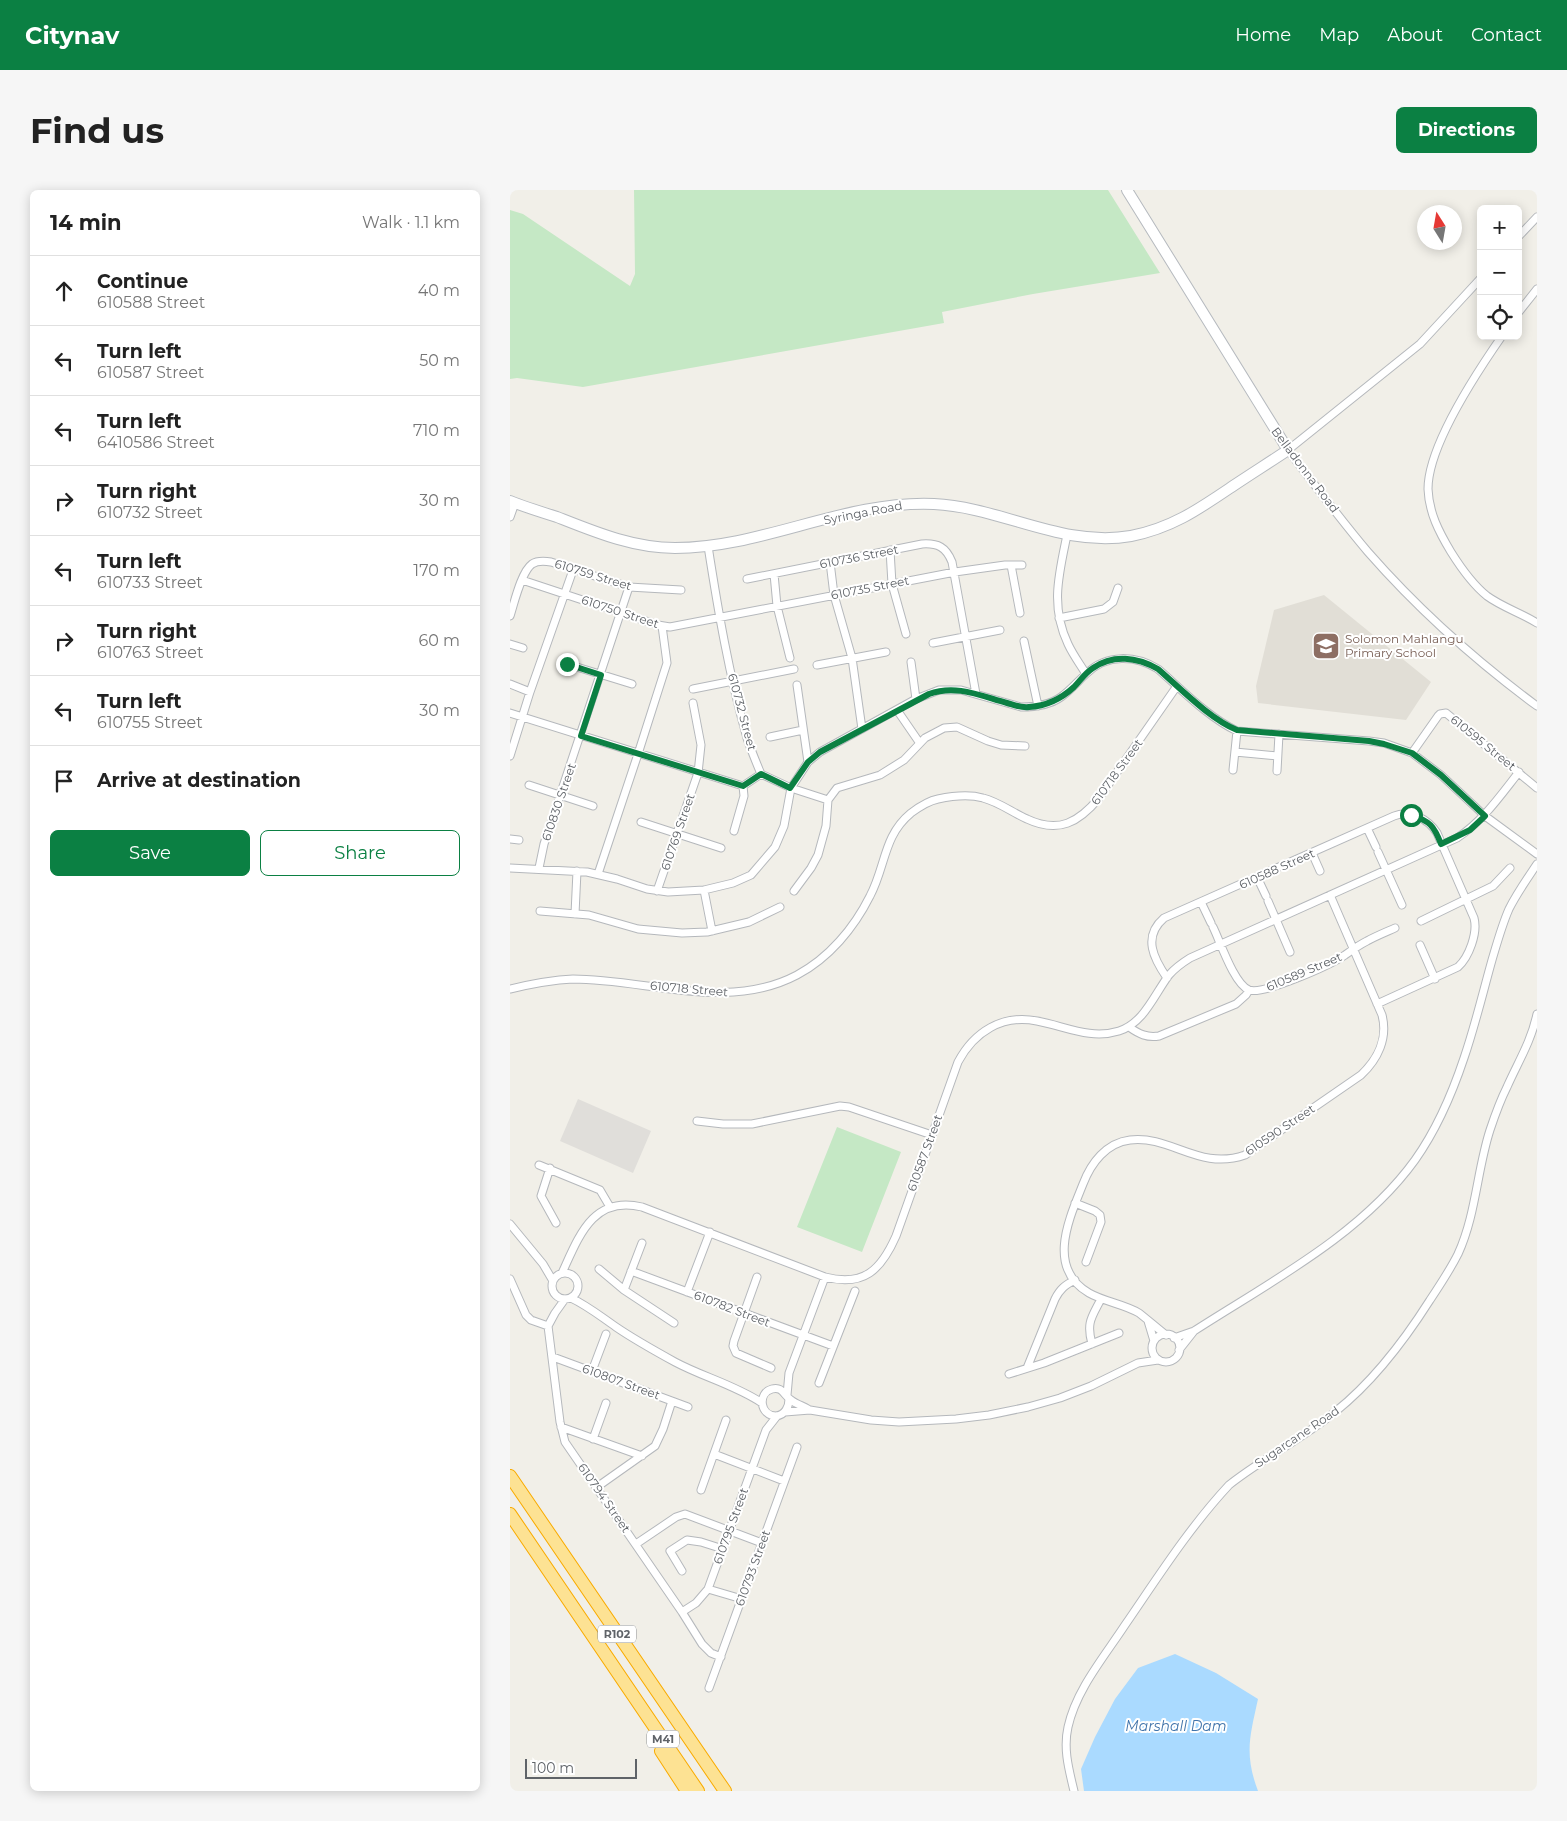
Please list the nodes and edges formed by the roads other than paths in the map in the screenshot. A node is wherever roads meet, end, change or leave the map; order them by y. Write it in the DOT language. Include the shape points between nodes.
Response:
graph roads {
  1 [pos="1127,190"];
  2 [pos="1537,217"];
  3 [pos="1522,233"];
  4 [pos="1477,282"];
  5 [pos="1537,289"];
  6 [pos="1522,307"];
  7 [pos="1499,340"];
  8 [pos="1288,450"];
  9 [pos="513,502"];
  10 [pos="510,517"];
  11 [pos="1067,535"];
  12 [pos="708,546"];
  13 [pos="890,550"];
  14 [pos="830,562"];
  15 [pos="1011,565"];
  16 [pos="1022,565"];
  17 [pos="573,570"];
  18 [pos="955,572"];
  19 [pos="774,574"];
  20 [pos="748,579"];
  21 [pos="522,580"];
  22 [pos="892,584"];
  23 [pos="629,587"];
  24 [pos="1118,588"];
  25 [pos="681,590"];
  26 [pos="564,594"];
  27 [pos="834,595"];
  28 [pos="777,606"];
  29 [pos="621,613"];
  30 [pos="1020,613"];
  31 [pos="510,616"];
  32 [pos="719,618"];
  33 [pos="1059,618"];
  34 [pos="1537,623"];
  35 [pos="662,626"];
  36 [pos="1000,630"];
  37 [pos="906,634"];
  38 [pos="966,637"];
  39 [pos="1024,641"];
  40 [pos="933,643"];
  41 [pos="510,644"];
  42 [pos="523,648"];
  43 [pos="886,652"];
  44 [pos="790,658"];
  45 [pos="852,658"];
  46 [pos="912,662"];
  47 [pos="567,664"];
  48 [pos="817,665"];
  49 [pos="794,669"];
  50 [pos="1086,674"];
  51 [pos="601,675"];
  52 [pos="734,680"];
  53 [pos="510,684"];
  54 [pos="632,684"];
  55 [pos="796,685"];
  56 [pos="1178,686"];
  57 [pos="693,689"];
  58 [pos="530,692"];
  59 [pos="976,694"];
  60 [pos="916,700"];
  61 [pos="693,703"];
  62 [pos="1038,706"];
  63 [pos="1537,706"];
  64 [pos="897,710"];
  65 [pos="510,713"];
  66 [pos="522,717"];
  67 [pos="862,729"];
  68 [pos="803,730"];
  69 [pos="1237,730"];
  70 [pos="1279,734"];
  71 [pos="581,736"];
  72 [pos="770,737"];
  73 [pos="512,740"];
  74 [pos="919,742"];
  75 [pos="1025,746"];
  76 [pos="1236,752"];
  77 [pos="1412,753"];
  78 [pos="638,754"];
  79 [pos="510,756"];
  80 [pos="1277,756"];
  81 [pos="808,762"];
  82 [pos="1233,770"];
  83 [pos="1277,770"];
  84 [pos="1518,772"];
  85 [pos="698,773"];
  86 [pos="761,774"];
  87 [pos="529,785"];
  88 [pos="743,786"];
  89 [pos="790,788"];
  90 [pos="1537,788"];
  91 [pos="561,795"];
  92 [pos="828,800"];
  93 [pos="593,806"];
  94 [pos="1485,816"];
  95 [pos="641,822"];
  96 [pos="1367,828"];
  97 [pos="734,831"];
  98 [pos="677,833"];
  99 [pos="510,839"];
  100 [pos="519,840"];
  101 [pos="1441,844"];
  102 [pos="721,848"];
  103 [pos="1312,853"];
  104 [pos="1537,854"];
  105 [pos="1537,864"];
  106 [pos="510,868"];
  107 [pos="539,868"];
  108 [pos="1510,868"];
  109 [pos="1386,870"];
  110 [pos="577,871"];
  111 [pos="1320,871"];
  112 [pos="598,874"];
  113 [pos="1258,877"];
  114 [pos="704,890"];
  115 [pos="657,891"];
  116 [pos="794,891"];
  117 [pos="1330,895"];
  118 [pos="1466,900"];
  119 [pos="1201,902"];
  120 [pos="1402,905"];
  121 [pos="780,907"];
  122 [pos="540,911"];
  123 [pos="576,914"];
  124 [pos="1276,920"];
  125 [pos="1421,921"];
  126 [pos="1395,928"];
  127 [pos="712,931"];
  128 [pos="1221,944"];
  129 [pos="1420,945"];
  130 [pos="1353,949"];
  131 [pos="1290,952"];
  132 [pos="1167,978"];
  133 [pos="1435,978"];
  134 [pos="510,989"];
  135 [pos="1249,990"];
  136 [pos="1377,1004"];
  137 [pos="1537,1014"];
  138 [pos="1129,1027"];
  139 [pos="697,1121"];
  140 [pos="932,1135"];
  141 [pos="538,1165"];
  142 [pos="550,1168"];
  143 [pos="1075,1204"];
  144 [pos="610,1207"];
  145 [pos="556,1223"];
  146 [pos="510,1224"];
  147 [pos="710,1232"];
  148 [pos="642,1243"];
  149 [pos="570,1256"];
  150 [pos="1086,1262"];
  151 [pos="543,1264"];
  152 [pos="599,1268"];
  153 [pos="632,1271"];
  154 [pos="560,1274"];
  155 [pos="572,1274"];
  156 [pos="757,1277"];
  157 [pos="826,1277"];
  158 [pos="510,1279"];
  159 [pos="1074,1280"];
  160 [pos="553,1281"];
  161 [pos="578,1289"];
  162 [pos="624,1290"];
  163 [pos="854,1291"];
  164 [pos="687,1292"];
  165 [pos="556,1295"];
  166 [pos="568,1299"];
  167 [pos="1102,1299"];
  168 [pos="588,1306"];
  169 [pos="555,1313"];
  170 [pos="743,1313"];
  171 [pos="1148,1321"];
  172 [pos="674,1323"];
  173 [pos="548,1326"];
  174 [pos="1194,1331"];
  175 [pos="1119,1333"];
  176 [pos="606,1334"];
  177 [pos="1166,1335"];
  178 [pos="804,1336"];
  179 [pos="1174,1338"];
  180 [pos="1154,1341"];
  181 [pos="1092,1344"];
  182 [pos="833,1346"];
  183 [pos="1152,1349"];
  184 [pos="1180,1350"];
  185 [pos="553,1357"];
  186 [pos="1158,1360"];
  187 [pos="1138,1364"];
  188 [pos="771,1368"];
  189 [pos="1028,1368"];
  190 [pos="592,1371"];
  191 [pos="789,1373"];
  192 [pos="1009,1374"];
  193 [pos="819,1383"];
  194 [pos="776,1389"];
  195 [pos="767,1391"];
  196 [pos="746,1392"];
  197 [pos="788,1397"];
  198 [pos="672,1401"];
  199 [pos="606,1403"];
  200 [pos="762,1403"];
  201 [pos="688,1407"];
  202 [pos="810,1410"];
  203 [pos="765,1411"];
  204 [pos="785,1412"];
  205 [pos="777,1416"];
  206 [pos="726,1420"];
  207 [pos="561,1428"];
  208 [pos="766,1430"];
  209 [pos="593,1439"];
  210 [pos="797,1447"];
  211 [pos="714,1454"];
  212 [pos="642,1456"];
  213 [pos="752,1468"];
  214 [pos="510,1476"];
  215 [pos="784,1481"];
  216 [pos="596,1487"];
  217 [pos="701,1490"];
  218 [pos="510,1514"];
  219 [pos="729,1530"];
  220 [pos="762,1542"];
  221 [pos="636,1544"];
  222 [pos="722,1549"];
  223 [pos="682,1571"];
  224 [pos="708,1589"];
  225 [pos="742,1599"];
  226 [pos="682,1612"];
  227 [pos="721,1657"];
  228 [pos="628,1687"];
  229 [pos="710,1688"];
  230 [pos="687,1791"];
  231 [pos="698,1791"];
  232 [pos="725,1791"];
  233 [pos="1074,1791"];
  1 -- 8 [label="street, Belladonna Road"];
  2 -- 3 [label="street"];
  4 -- 8 [label="street" via="1420,344"];
  5 -- 6 [label="street"];
  7 -- 34 [label="street" via="1458,406 1434,457 1429,502 1436,527 1470,579 1488,597"];
  8 -- 11 [label="street, Syringa Road" via="1189,516 1169,525 1122,537"];
  8 -- 63 [label="street, Belladonna Road" via="1362,545 1404,590 1464,647"];
  9 -- 10 [label="street"];
  9 -- 12 [label="street, Syringa Road" via="634,544 675,548"];
  11 -- 12 [label="street, Syringa Road" via="966,508 918,504 874,508"];
  11 -- 33 [label="street" via="1057,588"];
  12 -- 32 [label="street, 610732 Street"];
  13 -- 14 [label="street, 610736 Street"];
  13 -- 18 [label="street, 610736 Street" via="922,544 940,546 948,552"];
  13 -- 22 [label="street"];
  14 -- 19 [label="street, 610736 Street"];
  14 -- 27 [label="street"];
  15 -- 16 [label="street, 610735 Street"];
  15 -- 18 [label="street, 610735 Street"];
  15 -- 30 [label="street"];
  17 -- 21 [label="street, 610759 Street" via="551,562 537,562 529,567"];
  17 -- 23 [label="street, 610759 Street"];
  17 -- 26 [label="street"];
  18 -- 22 [label="street, 610735 Street"];
  18 -- 38 [label="street, 610736 Street"];
  19 -- 20 [label="street, 610736 Street"];
  19 -- 28 [label="street"];
  21 -- 26 [label="street, 610750 Street"];
  21 -- 31 [label="street, 610759 Street"];
  22 -- 27 [label="street, 610735 Street"];
  22 -- 37 [label="street"];
  23 -- 25 [label="street, 610759 Street"];
  23 -- 29 [label="street, 610830 Street"];
  24 -- 33 [label="street" via="1113,602 1104,609"];
  26 -- 29 [label="street, 610750 Street"];
  26 -- 58 [label="street"];
  27 -- 28 [label="street, 610735 Street"];
  27 -- 45 [label="street"];
  28 -- 32 [label="street, 610735 Street"];
  28 -- 44 [label="street"];
  29 -- 35 [label="street, 610750 Street"];
  29 -- 51 [label="street, 610830 Street"];
  32 -- 35 [label="street, 610750 Street"];
  32 -- 52 [label="street, 610732 Street"];
  33 -- 50 [label="street" via="1068,645"];
  35 -- 78 [label="street" via="667,663"];
  36 -- 38 [label="street"];
  38 -- 40 [label="street"];
  38 -- 59 [label="street, 610736 Street"];
  39 -- 62 [label="street"];
  41 -- 42 [label="street"];
  43 -- 45 [label="street"];
  45 -- 48 [label="street"];
  45 -- 67 [label="street"];
  46 -- 60 [label="street"];
  47 -- 51 [label="street"];
  49 -- 52 [label="street"];
  50 -- 56 [label="street" via="1104,662 1126,658 1148,663"];
  50 -- 62 [label="street" via="1060,698"];
  51 -- 54 [label="street"];
  51 -- 71 [label="street, 610830 Street"];
  52 -- 57 [label="street"];
  52 -- 86 [label="street, 610732 Street" via="747,737"];
  53 -- 58 [label="street"];
  55 -- 68 [label="street"];
  56 -- 69 [label="street" via="1212,716"];
  56 -- 134 [label="street, 610718 Street" via="1099,798 1074,821 1054,826 1037,823 983,798 969,796 938,799 914,811 902,821 889,840 871,895 840,942 808,969 780,983 759,989 719,993 572,979"];
  58 -- 66 [label="street"];
  59 -- 60 [label="street" via="939,690"];
  59 -- 62 [label="street" via="1021,707"];
  60 -- 64 [label="street"];
  61 -- 85 [label="street, 610769 Street" via="701,745"];
  64 -- 67 [label="street"];
  64 -- 74 [label="street"];
  65 -- 66 [label="street"];
  66 -- 71 [label="street"];
  66 -- 73 [label="street"];
  67 -- 81 [label="street"];
  68 -- 72 [label="street"];
  68 -- 81 [label="street"];
  69 -- 70 [label="street"];
  69 -- 76 [label="street"];
  70 -- 77 [label="street" via="1369,741"];
  70 -- 80 [label="street"];
  71 -- 78 [label="street"];
  71 -- 91 [label="street, 610830 Street"];
  73 -- 79 [label="street"];
  74 -- 75 [label="street" via="951,726 988,742"];
  74 -- 92 [label="street" via="894,767 867,780 842,785"];
  76 -- 80 [label="street"];
  76 -- 82 [label="street"];
  77 -- 84 [label="street, 610595 Street" via="1438,716 1446,713"];
  77 -- 94 [label="street"];
  78 -- 85 [label="street"];
  78 -- 112 [label="street"];
  80 -- 83 [label="street"];
  81 -- 89 [label="street"];
  84 -- 90 [label="street, 610595 Street"];
  84 -- 94 [label="street"];
  85 -- 88 [label="street"];
  85 -- 98 [label="street, 610769 Street"];
  86 -- 88 [label="street"];
  86 -- 89 [label="street"];
  87 -- 91 [label="street"];
  88 -- 97 [label="street" via="744,796"];
  89 -- 92 [label="street"];
  89 -- 114 [label="street" via="784,826 768,857 740,880"];
  91 -- 93 [label="street"];
  91 -- 107 [label="street, 610830 Street"];
  92 -- 116 [label="street" via="826,826 818,855"];
  94 -- 101 [label="street" via="1470,830"];
  94 -- 104 [label="street"];
  95 -- 98 [label="street"];
  96 -- 101 [label="street, 610588 Street" via="1400,814 1411,815 1428,821"];
  96 -- 103 [label="street, 610588 Street"];
  96 -- 109 [label="street"];
  98 -- 102 [label="street"];
  98 -- 115 [label="street, 610769 Street"];
  99 -- 100 [label="street"];
  101 -- 109 [label="street"];
  101 -- 118 [label="street, 610588 Street"];
  103 -- 111 [label="street"];
  103 -- 113 [label="street, 610588 Street"];
  105 -- 174 [label="street" via="1508,910 1452,1092 1415,1160 1376,1204 1347,1229"];
  106 -- 107 [label="street"];
  107 -- 110 [label="street"];
  108 -- 118 [label="street" via="1493,886"];
  109 -- 117 [label="street"];
  109 -- 120 [label="street"];
  110 -- 112 [label="street"];
  110 -- 123 [label="street"];
  112 -- 115 [label="street"];
  113 -- 119 [label="street, 610588 Street"];
  113 -- 124 [label="street"];
  114 -- 115 [label="street"];
  114 -- 127 [label="street"];
  117 -- 124 [label="street"];
  117 -- 130 [label="street, 610590 Street"];
  118 -- 125 [label="street"];
  118 -- 133 [label="street, 610588 Street" via="1476,924 1474,935 1461,964"];
  119 -- 128 [label="street, 610589 Street"];
  119 -- 132 [label="street, 610588 Street" via="1164,918 1153,936 1152,953"];
  121 -- 127 [label="street" via="749,922"];
  122 -- 123 [label="street"];
  123 -- 127 [label="street" via="588,914 638,929 682,933"];
  124 -- 128 [label="street"];
  124 -- 131 [label="street"];
  126 -- 130 [label="street, 610589 Street"];
  128 -- 132 [label="street" via="1190,958"];
  128 -- 135 [label="street, 610589 Street" via="1235,976"];
  129 -- 133 [label="street"];
  130 -- 135 [label="street, 610589 Street" via="1269,989"];
  130 -- 136 [label="street, 610590 Street"];
  132 -- 138 [label="street"];
  133 -- 136 [label="street, 610588 Street"];
  135 -- 138 [label="street" via="1236,1004 1159,1036 1141,1035"];
  136 -- 143 [label="street, 610590 Street" via="1384,1023 1384,1038 1370,1067 1245,1155 1221,1160 1204,1158 1151,1141 1120,1142 1090,1166"];
  137 -- 233 [label="street, Sugarcane Road" via="1529,1044 1507,1086 1490,1132 1465,1235 1447,1274 1407,1333 1367,1383 1335,1412 1229,1485 1162,1569 1073,1710 1066,1740"];
  138 -- 140 [label="street, 610587 Street" via="1090,1034 1035,1020 1016,1020 997,1024 980,1033 966,1047 958,1062"];
  139 -- 140 [label="street" via="752,1124 840,1106"];
  140 -- 157 [label="street, 610587 Street" via="887,1256 879,1266 857,1278 838,1280"];
  141 -- 142 [label="street"];
  142 -- 144 [label="street" via="600,1190"];
  142 -- 145 [label="street" via="541,1196"];
  143 -- 150 [label="street" via="1100,1215 1101,1222"];
  143 -- 159 [label="street, 610590 Street" via="1064,1245 1066,1265"];
  144 -- 147 [label="street, 610587 Street" via="632,1204"];
  144 -- 149 [label="street" via="588,1223"];
  146 -- 151 [label="street"];
  147 -- 157 [label="street, 610587 Street"];
  147 -- 164 [label="street"];
  148 -- 153 [label="street"];
  149 -- 154 [label="street"];
  149 -- 155 [label="street"];
  151 -- 154 [label="street"];
  151 -- 160 [label="street"];
  152 -- 162 [label="street"];
  153 -- 162 [label="street"];
  153 -- 164 [label="street, 610782 Street"];
  154 -- 155 [label="street"];
  154 -- 160 [label="street"];
  155 -- 161 [label="street" via="577,1279"];
  156 -- 170 [label="street"];
  157 -- 178 [label="street"];
  158 -- 173 [label="street" via="526,1315"];
  159 -- 167 [label="street" via="1090,1294"];
  159 -- 189 [label="street" via="1060,1290 1055,1299"];
  160 -- 165 [label="street"];
  161 -- 166 [label="street"];
  161 -- 168 [label="street"];
  162 -- 172 [label="street"];
  163 -- 182 [label="street"];
  164 -- 170 [label="street, 610782 Street"];
  165 -- 166 [label="street"];
  165 -- 169 [label="street"];
  166 -- 168 [label="street"];
  166 -- 169 [label="street"];
  167 -- 171 [label="street" via="1128,1308"];
  167 -- 181 [label="street" via="1089,1324"];
  168 -- 196 [label="street" via="668,1358 702,1376"];
  169 -- 173 [label="street"];
  170 -- 178 [label="street, 610782 Street"];
  170 -- 188 [label="street" via="734,1341 736,1354"];
  171 -- 177 [label="street"];
  171 -- 180 [label="street"];
  173 -- 185 [label="street, 610794 Street"];
  174 -- 179 [label="street"];
  174 -- 184 [label="street"];
  175 -- 181 [label="street"];
  176 -- 190 [label="street"];
  177 -- 179 [label="street"];
  177 -- 180 [label="street"];
  178 -- 182 [label="street, 610782 Street"];
  178 -- 191 [label="street"];
  179 -- 184 [label="street"];
  180 -- 183 [label="street"];
  181 -- 189 [label="street"];
  182 -- 193 [label="street"];
  183 -- 186 [label="street"];
  183 -- 187 [label="street"];
  184 -- 186 [label="street" via="1172,1361"];
  185 -- 190 [label="street, 610807 Street"];
  185 -- 207 [label="street, 610794 Street"];
  186 -- 187 [label="street"];
  187 -- 202 [label="street" via="1060,1398 956,1420 899,1422"];
  189 -- 192 [label="street"];
  190 -- 198 [label="street, 610807 Street"];
  191 -- 194 [label="street"];
  191 -- 197 [label="street"];
  194 -- 195 [label="street"];
  194 -- 197 [label="street"];
  195 -- 196 [label="street"];
  195 -- 200 [label="street"];
  196 -- 200 [label="street"];
  197 -- 202 [label="street"];
  197 -- 204 [label="street"];
  198 -- 201 [label="street, 610807 Street"];
  198 -- 212 [label="street" via="659,1440"];
  199 -- 209 [label="street"];
  200 -- 203 [label="street"];
  202 -- 204 [label="street"];
  203 -- 205 [label="street"];
  203 -- 208 [label="street"];
  204 -- 205 [label="street"];
  205 -- 208 [label="street"];
  206 -- 211 [label="street"];
  207 -- 209 [label="street"];
  207 -- 216 [label="street, 610794 Street" via="565,1442"];
  208 -- 213 [label="street, 610795 Street"];
  209 -- 212 [label="street"];
  210 -- 215 [label="street, 610793 Street"];
  211 -- 213 [label="street"];
  211 -- 217 [label="street"];
  212 -- 216 [label="street"];
  213 -- 215 [label="street"];
  213 -- 219 [label="street, 610795 Street"];
  214 -- 232 [label="highway, R102"];
  215 -- 220 [label="street, 610793 Street"];
  216 -- 221 [label="street, 610794 Street"];
  218 -- 228 [label="highway, R102"];
  219 -- 220 [label="street"];
  219 -- 221 [label="street" via="685,1514"];
  219 -- 222 [label="street, 610795 Street"];
  220 -- 225 [label="street, 610793 Street"];
  221 -- 226 [label="street, 610794 Street"];
  222 -- 223 [label="street" via="687,1540 670,1551"];
  222 -- 224 [label="street, 610795 Street"];
  224 -- 225 [label="street"];
  224 -- 226 [label="street, 610795 Street" via="696,1603"];
  225 -- 227 [label="street, 610793 Street"];
  226 -- 227 [label="street, 610794 Street" via="702,1644"];
  227 -- 229 [label="street, 610793 Street"];
  228 -- 230 [label="highway" via="635,1707"];
  228 -- 231 [label="highway, M41"];
}
